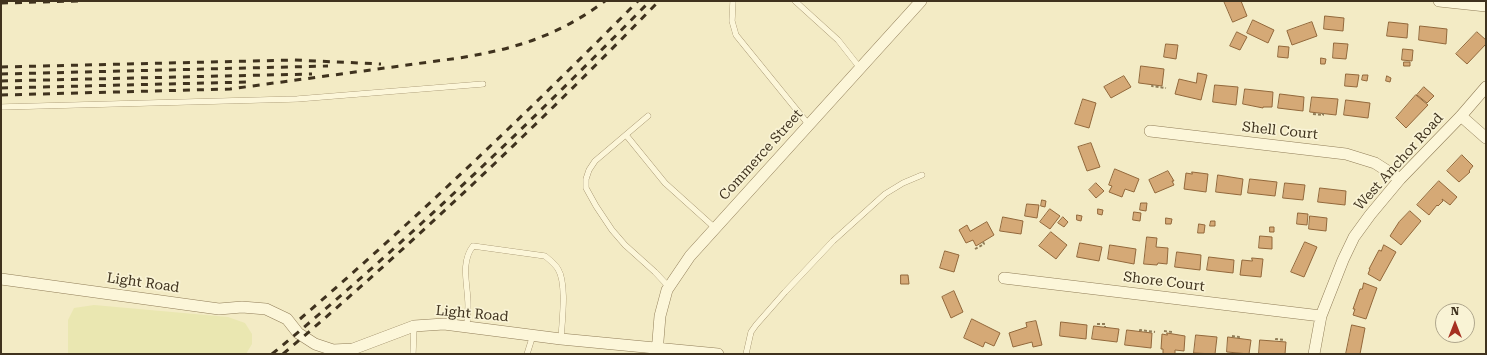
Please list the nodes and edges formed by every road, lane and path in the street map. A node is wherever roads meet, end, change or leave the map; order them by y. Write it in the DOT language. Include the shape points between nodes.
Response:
graph roads {
  1 [pos="733,1"];
  2 [pos="795,1"];
  3 [pos="921,1"];
  4 [pos="1439,1"];
  5 [pos="1486,6"];
  6 [pos="860,68"];
  7 [pos="483,84"];
  8 [pos="1153,85"];
  9 [pos="1486,87"];
  10 [pos="1166,88"];
  11 [pos="1,107"];
  12 [pos="1323,113"];
  13 [pos="1313,114"];
  14 [pos="648,116"];
  15 [pos="1461,116"];
  16 [pos="809,125"];
  17 [pos="1150,132"];
  18 [pos="626,135"];
  19 [pos="1486,138"];
  20 [pos="922,175"];
  21 [pos="1400,179"];
  22 [pos="715,228"];
  23 [pos="983,242"];
  24 [pos="975,249"];
  25 [pos="1004,278"];
  26 [pos="1,279"];
  27 [pos="668,287"];
  28 [pos="1321,316"];
  29 [pos="1097,324"];
  30 [pos="414,326"];
  31 [pos="467,327"];
  32 [pos="1105,327"];
  33 [pos="1140,331"];
  34 [pos="1164,331"];
  35 [pos="1155,332"];
  36 [pos="1172,334"];
  37 [pos="533,335"];
  38 [pos="1232,336"];
  39 [pos="561,338"];
  40 [pos="1238,338"];
  41 [pos="1276,340"];
  42 [pos="1285,340"];
  43 [pos="356,351"];
  44 [pos="657,351"];
  45 [pos="413,354"];
  46 [pos="528,354"];
  47 [pos="718,354"];
  48 [pos="746,354"];
  49 [pos="1314,354"];
  1 -- 16 [label="lane" via="732,21 736,35"];
  2 -- 6 [label="lane" via="838,40"];
  3 -- 6 [label="street, Commerce Street"];
  4 -- 5 [label="street"];
  6 -- 16 [label="street, Commerce Street"];
  7 -- 11 [label="lane" via="297,99"];
  8 -- 10 [label="path"];
  9 -- 15 [label="street, West Anchor Road"];
  12 -- 13 [label="path"];
  14 -- 18 [label="lane"];
  15 -- 19 [label="street"];
  15 -- 21 [label="street, West Anchor Road"];
  16 -- 22 [label="street, Commerce Street"];
  17 -- 21 [label="street, Shell Court" via="1346,154 1375,163"];
  18 -- 22 [label="lane" via="665,183"];
  18 -- 27 [label="lane" via="595,161 586,179 586,188 612,230"];
  20 -- 48 [label="lane" via="885,194 833,242 756,325 751,332"];
  21 -- 28 [label="street, West Anchor Road" via="1354,237"];
  22 -- 27 [label="street, Commerce Street" via="690,256"];
  23 -- 24 [label="path" via="984,244"];
  25 -- 28 [label="street, Shore Court"];
  26 -- 43 [label="street, Light Road" via="219,309 266,309 286,319 298,333 316,344 333,350"];
  27 -- 44 [label="street, Commerce Street" via="660,316"];
  28 -- 49 [label="street, West Anchor Road"];
  29 -- 32 [label="path" via="1105,324"];
  30 -- 31 [label="street, Light Road" via="444,324"];
  30 -- 43 [label="street, Light Road"];
  30 -- 45 [label="lane"];
  31 -- 37 [label="street, Light Road"];
  31 -- 39 [label="lane" via="465,274 467,253 473,246 545,256 553,263 559,270 563,290"];
  33 -- 35 [label="path"];
  34 -- 36 [label="path"];
  37 -- 39 [label="street, Light Road"];
  37 -- 46 [label="lane"];
  38 -- 40 [label="path"];
  39 -- 44 [label="street, Light Road"];
  41 -- 42 [label="path"];
  44 -- 47 [label="street, Light Road"];
}
